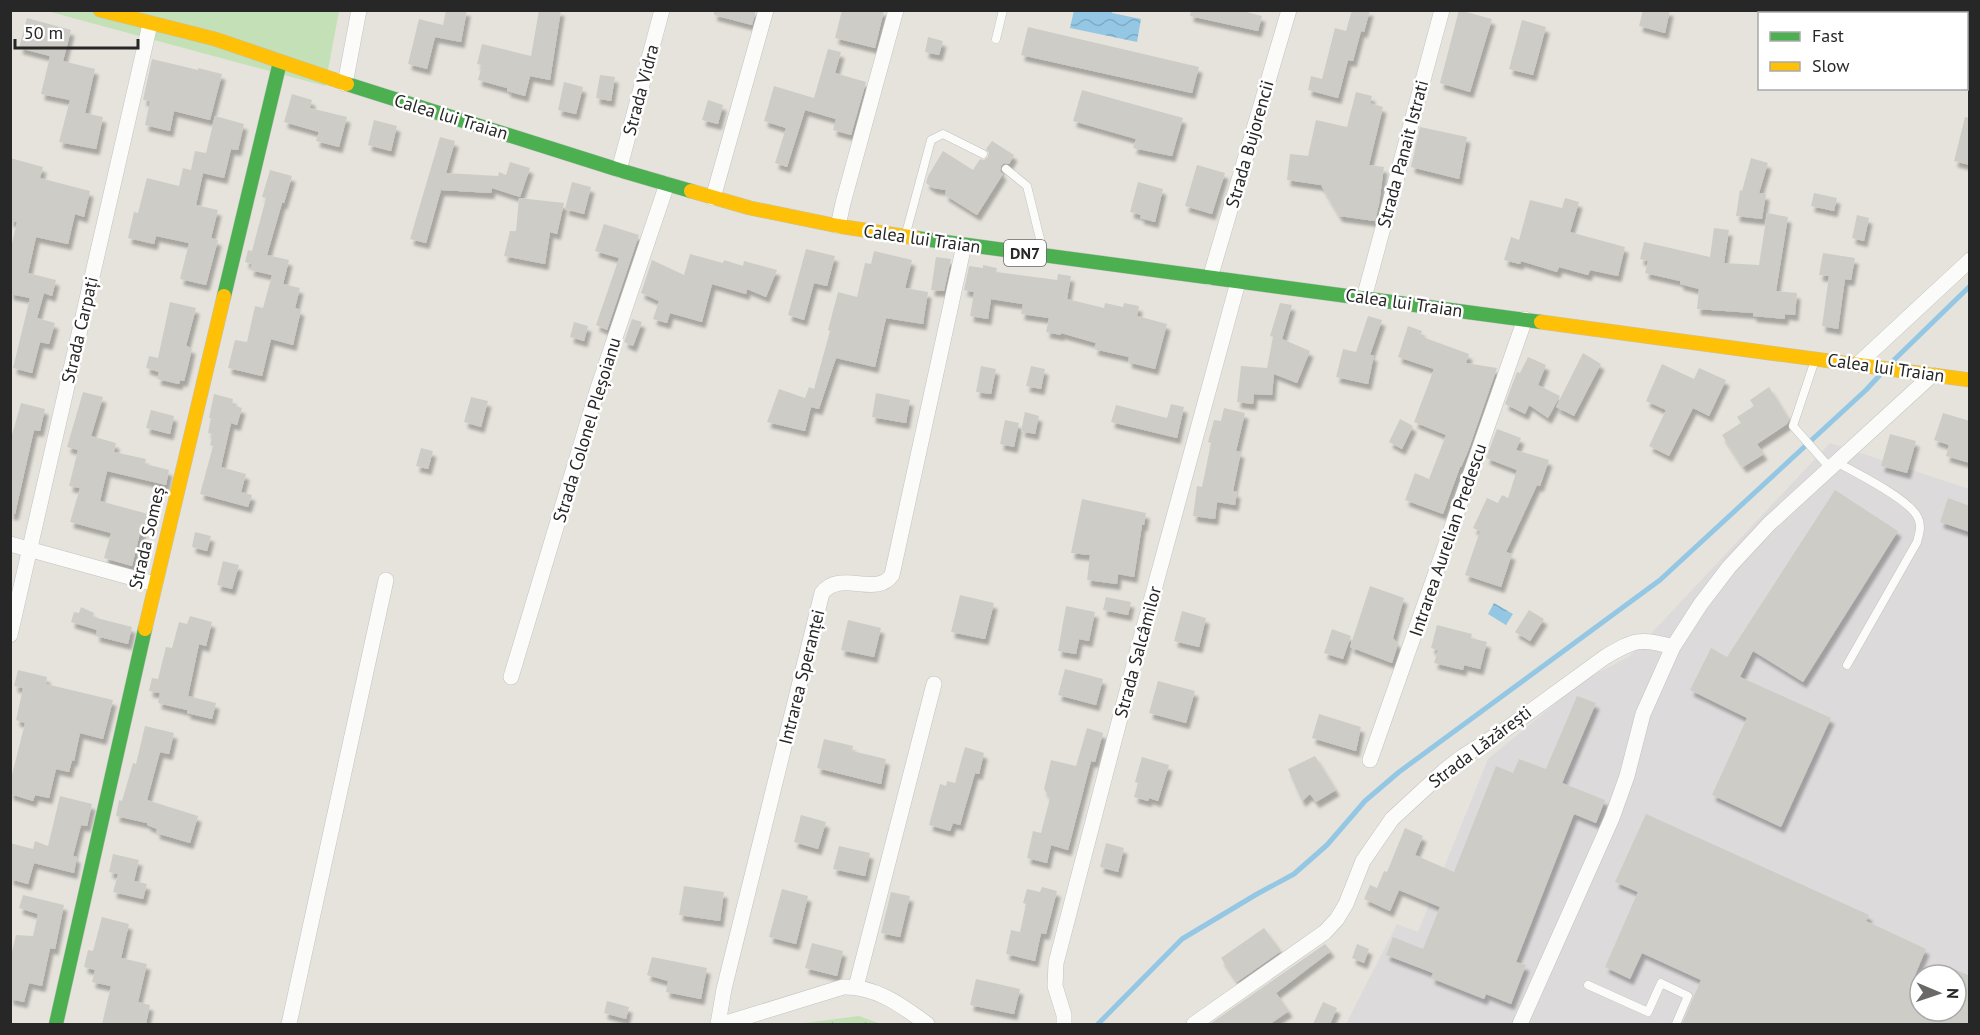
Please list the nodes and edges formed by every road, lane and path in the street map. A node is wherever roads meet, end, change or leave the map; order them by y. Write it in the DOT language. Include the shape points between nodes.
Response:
graph roads {
  1 [pos="100,10"];
  2 [pos="162,10"];
  3 [pos="359,10"];
  4 [pos="662,10"];
  5 [pos="766,10"];
  6 [pos="896,10"];
  7 [pos="1003,10"];
  8 [pos="1289,10"];
  9 [pos="1442,10"];
  10 [pos="150,24"];
  11 [pos="215,39"];
  12 [pos="996,39"];
  13 [pos="280,62"];
  14 [pos="345,84"];
  15 [pos="983,154"];
  16 [pos="1006,169"];
  17 [pos="620,170"];
  18 [pos="666,184"];
  19 [pos="713,198"];
  20 [pos="838,226"];
  21 [pos="905,236"];
  22 [pos="964,245"];
  23 [pos="1044,256"];
  24 [pos="1970,260"];
  25 [pos="1210,278"];
  26 [pos="1238,282"];
  27 [pos="1364,298"];
  28 [pos="1525,319"];
  29 [pos="1816,358"];
  30 [pos="1865,365"];
  31 [pos="1932,375"];
  32 [pos="1970,380"];
  33 [pos="1833,465"];
  34 [pos="10,544"];
  35 [pos="30,549"];
  36 [pos="386,580"];
  37 [pos="154,584"];
  38 [pos="10,635"];
  39 [pos="1673,647"];
  40 [pos="1847,665"];
  41 [pos="511,677"];
  42 [pos="934,684"];
  43 [pos="1370,760"];
  44 [pos="1588,986"];
  45 [pos="856,987"];
  46 [pos="56,1024"];
  47 [pos="289,1024"];
  48 [pos="718,1024"];
  49 [pos="723,1024"];
  50 [pos="927,1024"];
  51 [pos="1064,1024"];
  52 [pos="1194,1024"];
  53 [pos="1520,1024"];
  54 [pos="1676,1024"];
  1 -- 10 [label="main road, Calea lui Traian / DN7"];
  2 -- 11 [label="main road, DN7"];
  3 -- 14 [label="street"];
  4 -- 17 [label="street, Strada Vidra"];
  5 -- 19 [label="street"];
  6 -- 20 [label="street, Calea lui Traian"];
  7 -- 12 [label="lane"];
  8 -- 25 [label="street, Strada Bujorencii"];
  9 -- 27 [label="street, Strada Panait Istrati"];
  10 -- 11 [label="main road, Calea lui Traian / DN7"];
  10 -- 35 [label="street, Strada Carpați"];
  11 -- 13 [label="main road, Calea lui Traian / DN7"];
  13 -- 14 [label="main road, Calea lui Traian / DN7"];
  13 -- 37 [label="main road, Strada Someș"];
  14 -- 17 [label="main road, Calea lui Traian / DN7"];
  15 -- 21 [label="lane" via="943,134 931,140"];
  16 -- 23 [label="lane" via="1027,186"];
  17 -- 18 [label="main road, Calea lui Traian / DN7"];
  18 -- 19 [label="main road, Calea lui Traian / DN7"];
  18 -- 41 [label="street, Strada Colonel Pleșoianu" via="598,388"];
  19 -- 20 [label="main road, Calea lui Traian / DN7"];
  20 -- 21 [label="main road, Calea lui Traian / DN7"];
  21 -- 22 [label="main road, Calea lui Traian / DN7"];
  22 -- 23 [label="main road, Calea lui Traian / DN7"];
  22 -- 48 [label="street, Intrarea Speranței" via="892,575 880,584 838,583 822,593"];
  23 -- 25 [label="main road, Calea lui Traian / DN7"];
  24 -- 30 [label="street"];
  25 -- 26 [label="main road, Calea lui Traian / DN7"];
  26 -- 27 [label="main road, Calea lui Traian / DN7"];
  26 -- 51 [label="street, Strada Salcâmilor" via="1056,963 1055,986"];
  27 -- 28 [label="main road, Calea lui Traian / DN7"];
  28 -- 29 [label="main road, Calea lui Traian / DN7"];
  28 -- 43 [label="street, Intrarea Aurelian Predescu"];
  29 -- 30 [label="main road, Calea lui Traian / DN7"];
  29 -- 33 [label="lane" via="1793,426 1815,453"];
  30 -- 31 [label="main road, Calea lui Traian / DN7"];
  31 -- 32 [label="main road, Calea lui Traian / DN7"];
  31 -- 33 [label="street"];
  33 -- 39 [label="street" via="1769,524 1730,567"];
  33 -- 40 [label="lane" via="1905,503 1918,517 1920,529 1917,542"];
  34 -- 35 [label="street"];
  35 -- 37 [label="street"];
  35 -- 38 [label="street, Strada Carpați"];
  36 -- 47 [label="street"];
  37 -- 46 [label="main road, Strada Someș"];
  39 -- 52 [label="street, Strada Lăzărești" via="1630,642 1444,771 1392,819 1363,861 1346,904 1325,932"];
  39 -- 53 [label="street" via="1643,714 1612,818"];
  42 -- 45 [label="street"];
  44 -- 54 [label="lane" via="1648,1012 1661,983 1688,996"];
  45 -- 49 [label="street" via="843,987"];
  45 -- 50 [label="street" via="883,995"];
}
